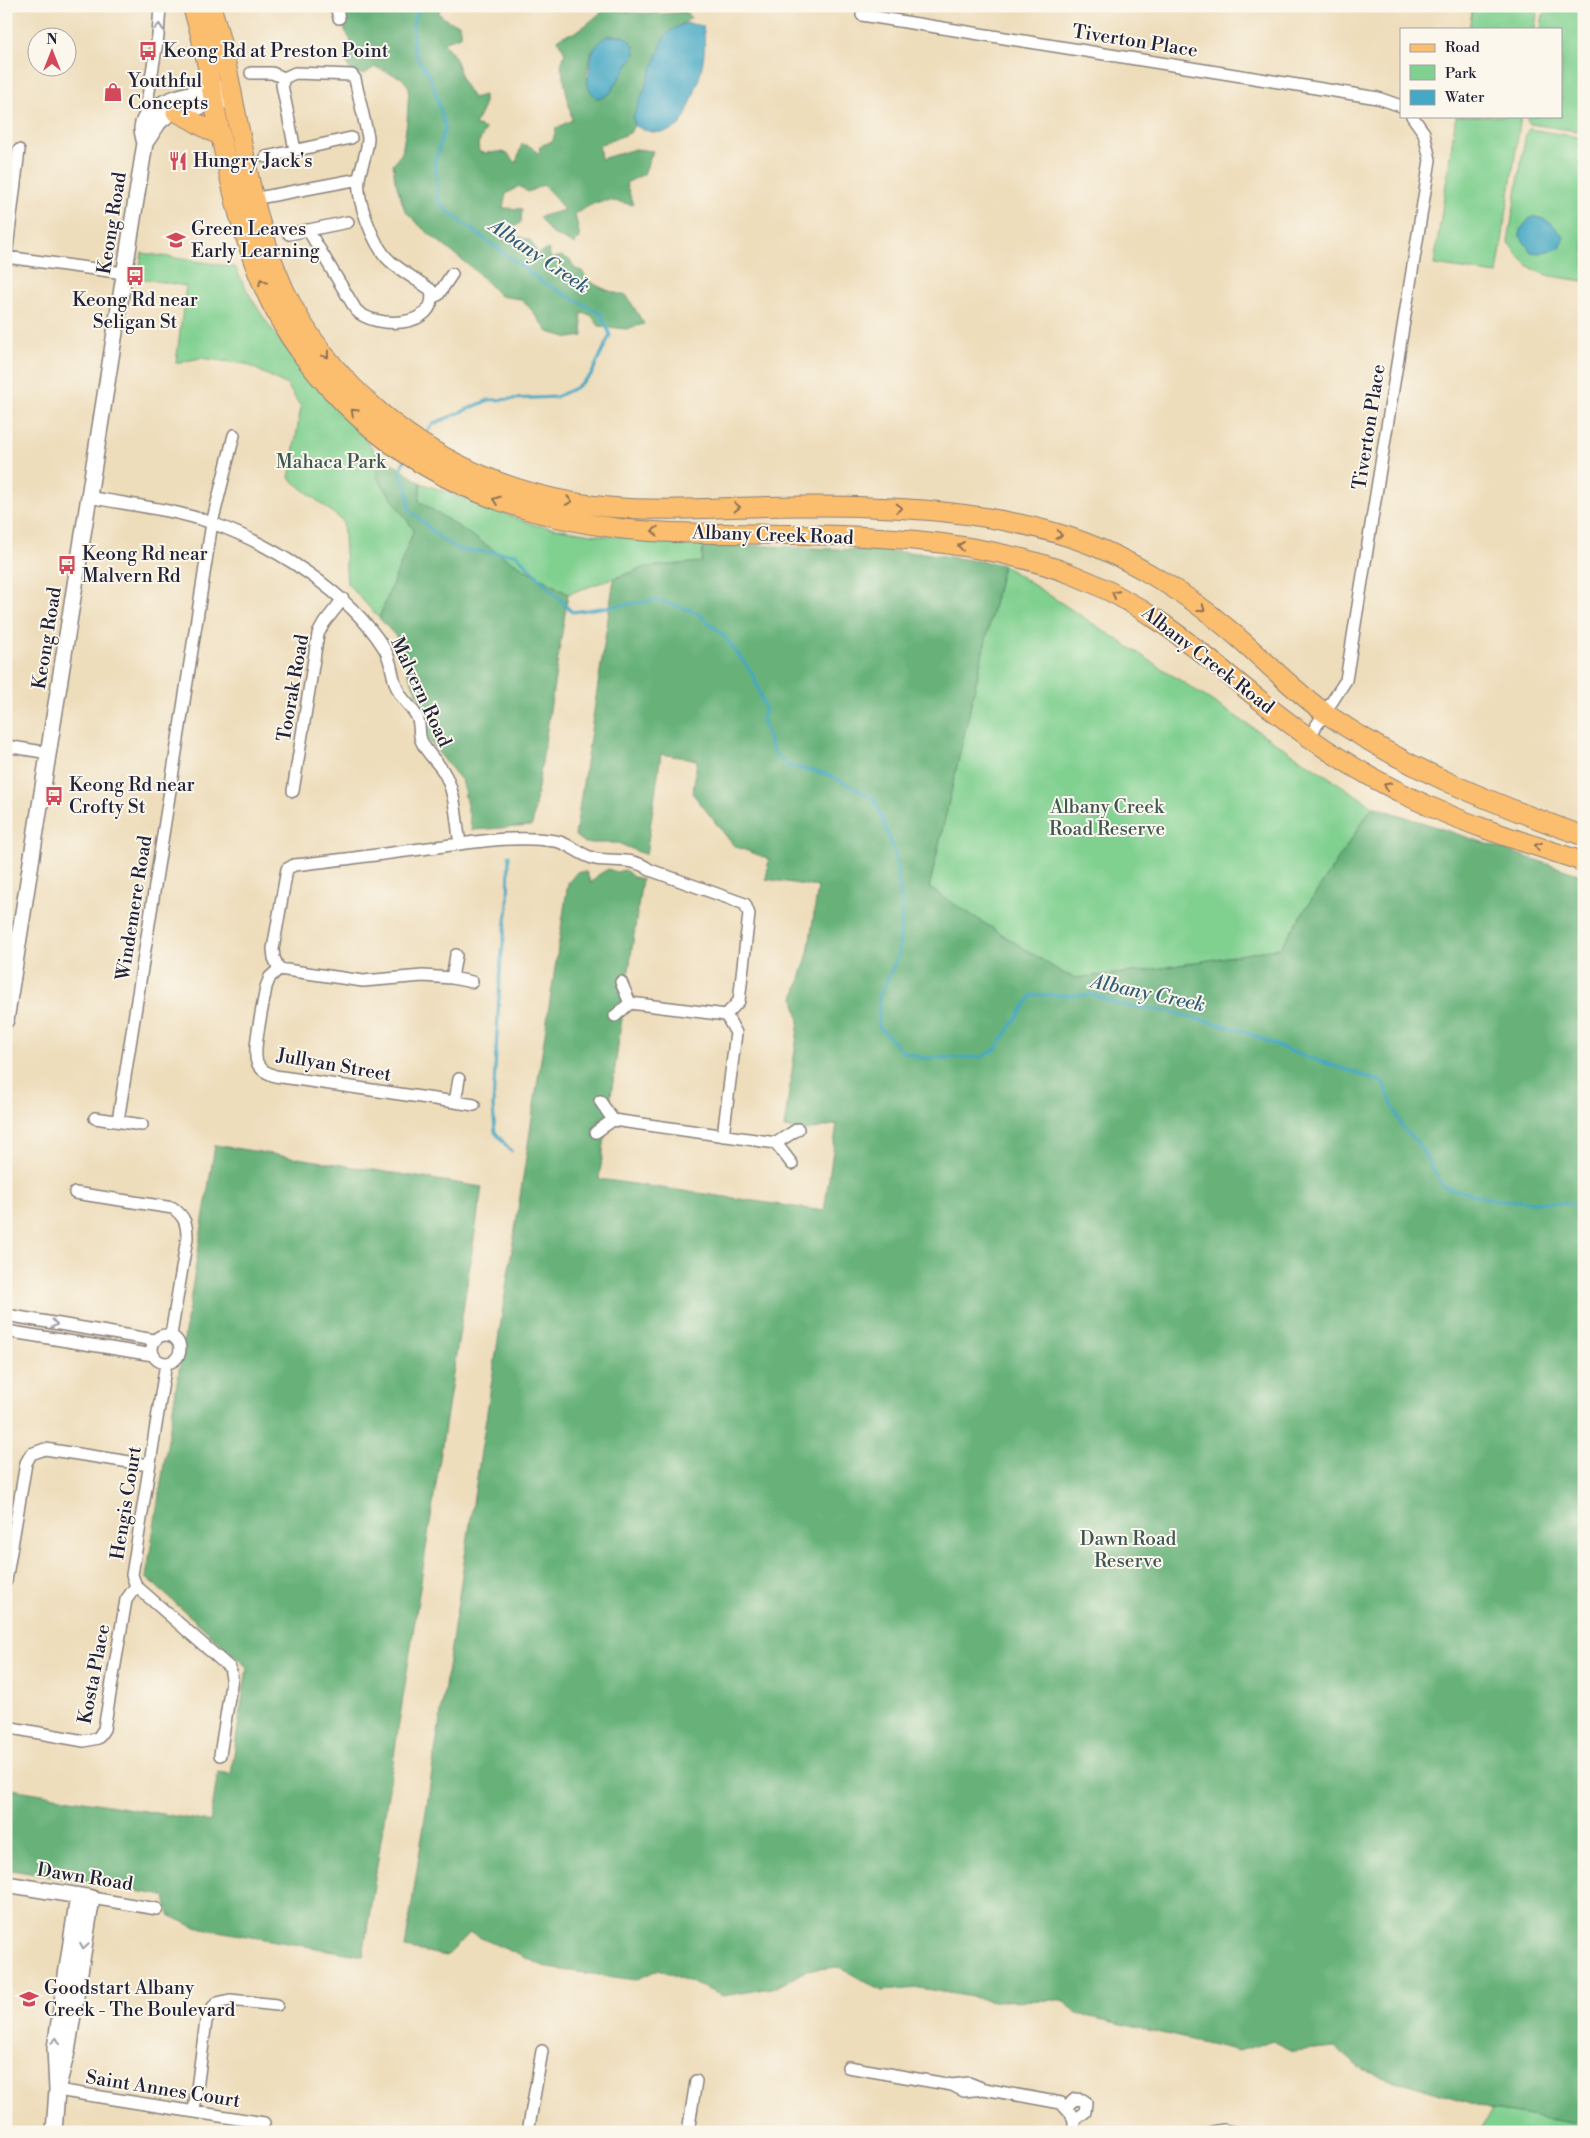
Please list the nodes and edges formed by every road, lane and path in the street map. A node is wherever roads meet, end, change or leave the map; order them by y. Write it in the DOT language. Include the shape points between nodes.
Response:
graph roads {
  1 [pos="160,6"];
  2 [pos="192,6"];
  3 [pos="211,6"];
  4 [pos="862,15"];
  5 [pos="251,72"];
  6 [pos="284,78"];
  7 [pos="151,81"];
  8 [pos="222,95"];
  9 [pos="1400,106"];
  10 [pos="166,112"];
  11 [pos="1413,118"];
  12 [pos="143,122"];
  13 [pos="221,136"];
  14 [pos="350,138"];
  15 [pos="145,144"];
  16 [pos="19,150"];
  17 [pos="295,150"];
  18 [pos="266,156"];
  19 [pos="359,179"];
  20 [pos="252,199"];
  21 [pos="348,222"];
  22 [pos="308,230"];
  23 [pos="289,234"];
  24 [pos="6,257"];
  25 [pos="124,273"];
  26 [pos="452,274"];
  27 [pos="433,296"];
  28 [pos="291,320"];
  29 [pos="234,434"];
  30 [pos="423,455"];
  31 [pos="89,498"];
  32 [pos="212,523"];
  33 [pos="343,600"];
  34 [pos="1324,712"];
  35 [pos="1309,737"];
  36 [pos="6,746"];
  37 [pos="48,752"];
  38 [pos="293,791"];
  39 [pos="1584,836"];
  40 [pos="460,844"];
  41 [pos="1584,862"];
  42 [pos="456,955"];
  43 [pos="279,969"];
  44 [pos="452,978"];
  45 [pos="472,982"];
  46 [pos="621,982"];
  47 [pos="630,1003"];
  48 [pos="726,1015"];
  49 [pos="615,1016"];
  50 [pos="6,1020"];
  51 [pos="459,1079"];
  52 [pos="600,1101"];
  53 [pos="455,1102"];
  54 [pos="474,1105"];
  55 [pos="95,1118"];
  56 [pos="613,1120"];
  57 [pos="118,1121"];
  58 [pos="142,1125"];
  59 [pos="798,1128"];
  60 [pos="596,1132"];
  61 [pos="724,1136"];
  62 [pos="776,1144"];
  63 [pos="792,1164"];
  64 [pos="75,1193"];
  65 [pos="6,1315"];
  66 [pos="6,1331"];
  67 [pos="171,1335"];
  68 [pos="154,1340"];
  69 [pos="153,1355"];
  70 [pos="166,1364"];
  71 [pos="149,1465"];
  72 [pos="6,1581"];
  73 [pos="136,1586"];
  74 [pos="6,1727"];
  75 [pos="220,1755"];
  76 [pos="6,1884"];
  77 [pos="85,1897"];
  78 [pos="157,1909"];
  79 [pos="277,2006"];
  80 [pos="542,2051"];
  81 [pos="848,2067"];
  82 [pos="696,2081"];
  83 [pos="57,2090"];
  84 [pos="1066,2107"];
  85 [pos="194,2111"];
  86 [pos="264,2123"];
  87 [pos="1074,2126"];
  88 [pos="54,2132"];
  89 [pos="528,2132"];
  90 [pos="688,2132"];
  91 [pos="1212,2132"];
  92 [pos="1234,2132"];
  7 -- 1 [label="street, Keong Road, one-way"];
  2 -- 8 [label="main road, Albany Creek Road"];
  3 -- 8 [label="main road, Albany Creek Road" via="221,41"];
  4 -- 9 [label="street, Tiverton Place" via="1378,98"];
  5 -- 6 [label="street" via="272,73"];
  6 -- 17 [label="street" via="282,85"];
  6 -- 19 [label="street" via="294,73 345,74 355,78 368,137"];
  7 -- 10 [label="street, Keong Road" via="152,92"];
  7 -- 12 [label="street, Keong Road"];
  8 -- 10 [label="street"];
  8 -- 13 [label="main road, Albany Creek Road"];
  8 -- 20 [label="main road, Albany Creek Road"];
  10 -- 12 [label="street" via="151,111"];
  10 -- 13 [label="main road" via="193,119"];
  10 -- 15 [label="street, Keong Road"];
  11 -- 34 [label="street, Tiverton Place" via="1424,133 1430,160 1346,680"];
  12 -- 15 [label="street, Keong Road"];
  28 -- 13 [label="main road, Albany Creek Road, one-way" via="271,304 247,245"];
  14 -- 17 [label="street"];
  15 -- 25 [label="street, Keong Road"];
  16 -- 24 [label="street"];
  17 -- 18 [label="street"];
  19 -- 20 [label="street"];
  19 -- 27 [label="street" via="366,223 388,260 431,290"];
  20 -- 28 [label="main road, Albany Creek Road"];
  21 -- 22 [label="street"];
  22 -- 23 [label="street"];
  22 -- 27 [label="street" via="362,316 398,322 416,319 426,314"];
  24 -- 25 [label="street"];
  25 -- 31 [label="street, Keong Road"];
  26 -- 27 [label="street" via="438,295"];
  28 -- 30 [label="main road, Albany Creek Road" via="315,370 341,400"];
  29 -- 32 [label="street, Windemere Road"];
  30 -- 34 [label="main road, Albany Creek Road, one-way" via="570,502 625,508 813,506 917,509 1003,521 1068,537 1145,571 1180,593 1223,624"];
  35 -- 30 [label="main road, Albany Creek Road, one-way" via="1244,689 1204,652 1170,627 1138,606 1068,572 976,548 924,541 812,534 658,532 598,525 499,501 464,487"];
  31 -- 32 [label="street, Malvern Road" via="154,508"];
  31 -- 37 [label="street, Keong Road"];
  32 -- 33 [label="street, Malvern Road" via="273,552 313,576"];
  32 -- 57 [label="street, Windemere Road"];
  33 -- 38 [label="street, Toorak Road" via="318,634"];
  33 -- 40 [label="street, Malvern Road" via="383,647 392,664 397,689 416,714 420,739 444,771 452,790"];
  34 -- 35 [label="street, Tiverton Place"];
  34 -- 39 [label="main road, Albany Creek Road" via="1375,746 1467,791"];
  41 -- 35 [label="main road, Albany Creek Road, one-way" via="1435,809 1386,785"];
  36 -- 37 [label="street"];
  37 -- 50 [label="street, Keong Road"];
  40 -- 43 [label="street" via="287,869 273,949"];
  40 -- 48 [label="street" via="506,839 557,841 583,856 630,860 745,904 749,914 739,1001"];
  42 -- 44 [label="street"];
  43 -- 44 [label="street" via="364,981 429,975"];
  43 -- 53 [label="street, Jullyan Street" via="270,977 266,987 255,1053 260,1067 267,1073"];
  44 -- 45 [label="street"];
  46 -- 47 [label="street"];
  47 -- 48 [label="street"];
  47 -- 49 [label="street"];
  48 -- 61 [label="street" via="736,1032"];
  51 -- 53 [label="street"];
  52 -- 56 [label="street"];
  53 -- 54 [label="street, Jullyan Street"];
  55 -- 57 [label="street"];
  56 -- 60 [label="street"];
  56 -- 61 [label="street"];
  57 -- 58 [label="street"];
  59 -- 62 [label="street"];
  61 -- 62 [label="street"];
  62 -- 63 [label="street"];
  64 -- 67 [label="street" via="173,1208 182,1214 188,1238"];
  65 -- 68 [label="street, one-way"];
  66 -- 69 [label="street"];
  67 -- 68 [label="street" via="162,1335"];
  67 -- 70 [label="street" via="178,1341 180,1354 175,1361"];
  68 -- 69 [label="street"];
  69 -- 70 [label="street"];
  70 -- 71 [label="street, Hengis Court"];
  71 -- 72 [label="street" via="45,1449 31,1454 26,1464"];
  71 -- 73 [label="street, Hengis Court" via="133,1564"];
  73 -- 74 [label="street, Kosta Place" via="126,1600 104,1729 98,1738 84,1741"];
  73 -- 75 [label="street, Hengis Court" via="230,1668 232,1678"];
  76 -- 77 [label="street, Dawn Road"];
  77 -- 78 [label="street, Dawn Road"];
  77 -- 83 [label="street" via="55,2048"];
  79 -- 85 [label="street" via="230,2000 212,2007 206,2021"];
  80 -- 89 [label="street"];
  81 -- 84 [label="street" via="952,2085 964,2091 984,2089 1053,2100"];
  82 -- 90 [label="street"];
  83 -- 85 [label="street, Saint Annes Court"];
  83 -- 88 [label="street"];
  84 -- 87 [label="street"];
  84 -- 87 [label="street" via="1075,2099 1086,2102 1084,2112"];
  85 -- 86 [label="street, Saint Annes Court"];
  91 -- 92 [label="street"];
}
